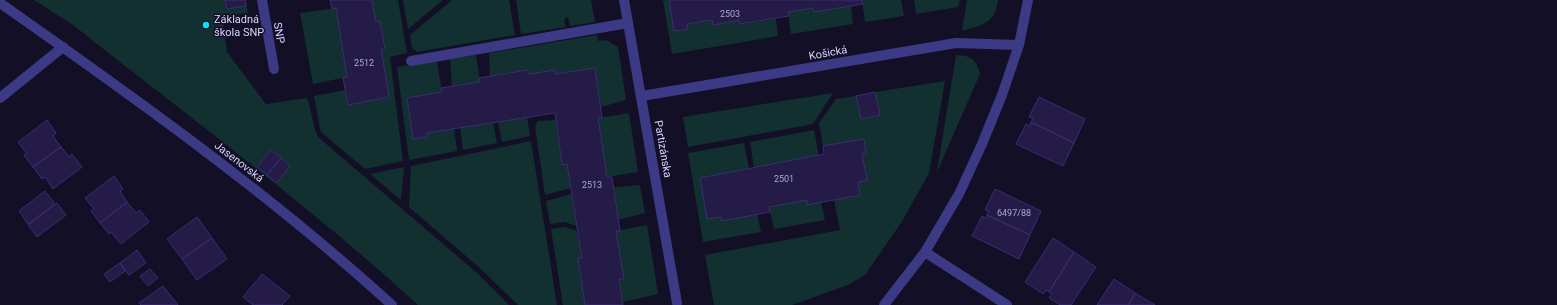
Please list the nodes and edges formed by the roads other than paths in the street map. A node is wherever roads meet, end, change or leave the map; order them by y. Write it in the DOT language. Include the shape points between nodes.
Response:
graph roads {
  1 [pos="262,0"];
  2 [pos="624,0"];
  3 [pos="1028,0"];
  4 [pos="0,3"];
  5 [pos="628,23"];
  6 [pos="1019,45"];
  7 [pos="63,48"];
  8 [pos="411,61"];
  9 [pos="274,70"];
  10 [pos="642,96"];
  11 [pos="0,98"];
  12 [pos="925,252"];
  13 [pos="677,303"];
  14 [pos="392,305"];
  15 [pos="884,305"];
  16 [pos="1007,305"];
  1 -- 9 [label="street, SNP"];
  2 -- 5 [label="street, Partizánska"];
  3 -- 6 [label="street"];
  4 -- 7 [label="street, Jasenovská"];
  5 -- 8 [label="street"];
  5 -- 10 [label="street, Partizánska"];
  6 -- 10 [label="street, Košická" via="956,43"];
  6 -- 12 [label="street" via="982,144 959,194"];
  7 -- 11 [label="street"];
  7 -- 14 [label="street, Jasenovská" via="206,151 283,211"];
  10 -- 13 [label="street, Partizánska"];
  12 -- 15 [label="street"];
  12 -- 16 [label="street"];
}
